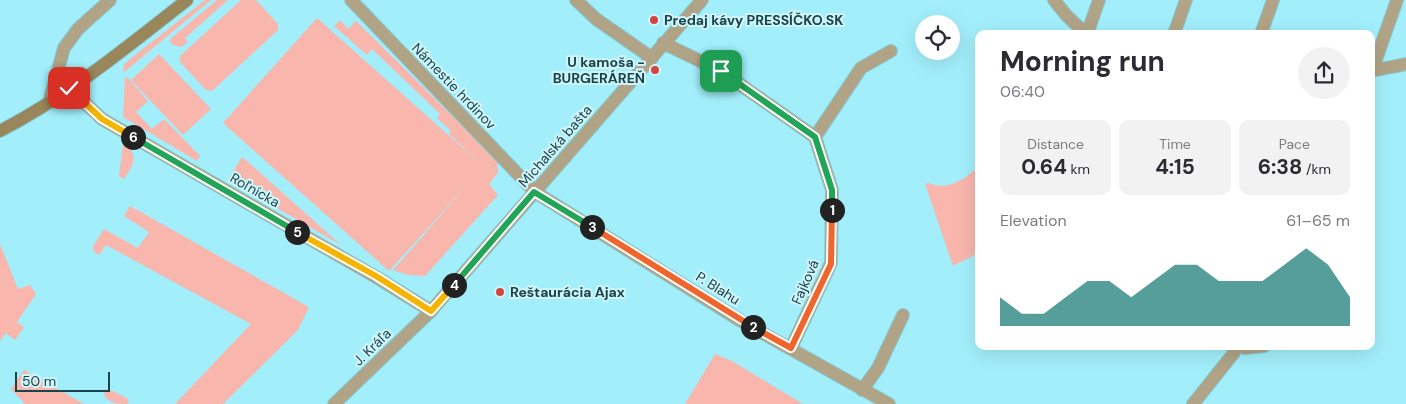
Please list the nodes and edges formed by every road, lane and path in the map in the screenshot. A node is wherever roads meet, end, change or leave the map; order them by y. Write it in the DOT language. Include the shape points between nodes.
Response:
graph roads {
  1 [pos="110,0"];
  2 [pos="188,0"];
  3 [pos="351,0"];
  4 [pos="576,0"];
  5 [pos="702,0"];
  6 [pos="1054,0"];
  7 [pos="1099,0"];
  8 [pos="1186,0"];
  9 [pos="1273,0"];
  10 [pos="1397,0"];
  11 [pos="1083,30"];
  12 [pos="1088,30"];
  13 [pos="1175,30"];
  14 [pos="1262,30"];
  15 [pos="663,44"];
  16 [pos="891,51"];
  17 [pos="652,58"];
  18 [pos="1375,60"];
  19 [pos="1406,64"];
  20 [pos="1375,70"];
  21 [pos="69,88"];
  22 [pos="49,102"];
  23 [pos="0,130"];
  24 [pos="815,137"];
  25 [pos="534,192"];
  26 [pos="431,311"];
  27 [pos="903,315"];
  28 [pos="791,348"];
  29 [pos="1236,350"];
  30 [pos="862,390"];
  31 [pos="334,404"];
  32 [pos="889,404"];
  33 [pos="1193,404"];
  1 -- 22 [label="street" via="78,29 64,48"];
  2 -- 21 [label="main road"];
  3 -- 25 [label="street, Námestie hrdinov"];
  4 -- 17 [label="street" via="596,19"];
  5 -- 15 [label="street, Michalská bašta"];
  6 -- 11 [label="street"];
  7 -- 12 [label="street"];
  8 -- 13 [label="street"];
  9 -- 14 [label="street"];
  10 -- 18 [label="street"];
  15 -- 17 [label="street, Michalská bašta"];
  15 -- 24 [label="street" via="721,71"];
  16 -- 24 [label="street" via="861,68"];
  17 -- 25 [label="street, Michalská bašta"];
  19 -- 20 [label="street"];
  21 -- 22 [label="main road"];
  21 -- 26 [label="street, Roľnícka" via="102,119 376,276"];
  22 -- 23 [label="main road"];
  24 -- 28 [label="street, Fajková" via="832,190 831,264"];
  25 -- 26 [label="street, Michalská bašta"];
  25 -- 28 [label="street, P. Blahu" via="741,321"];
  26 -- 31 [label="street, J. Kráľa"];
  27 -- 30 [label="street" via="878,368"];
  28 -- 30 [label="street, P. Blahu"];
  29 -- 33 [label="street"];
  30 -- 32 [label="street, P. Blahu"];
}
